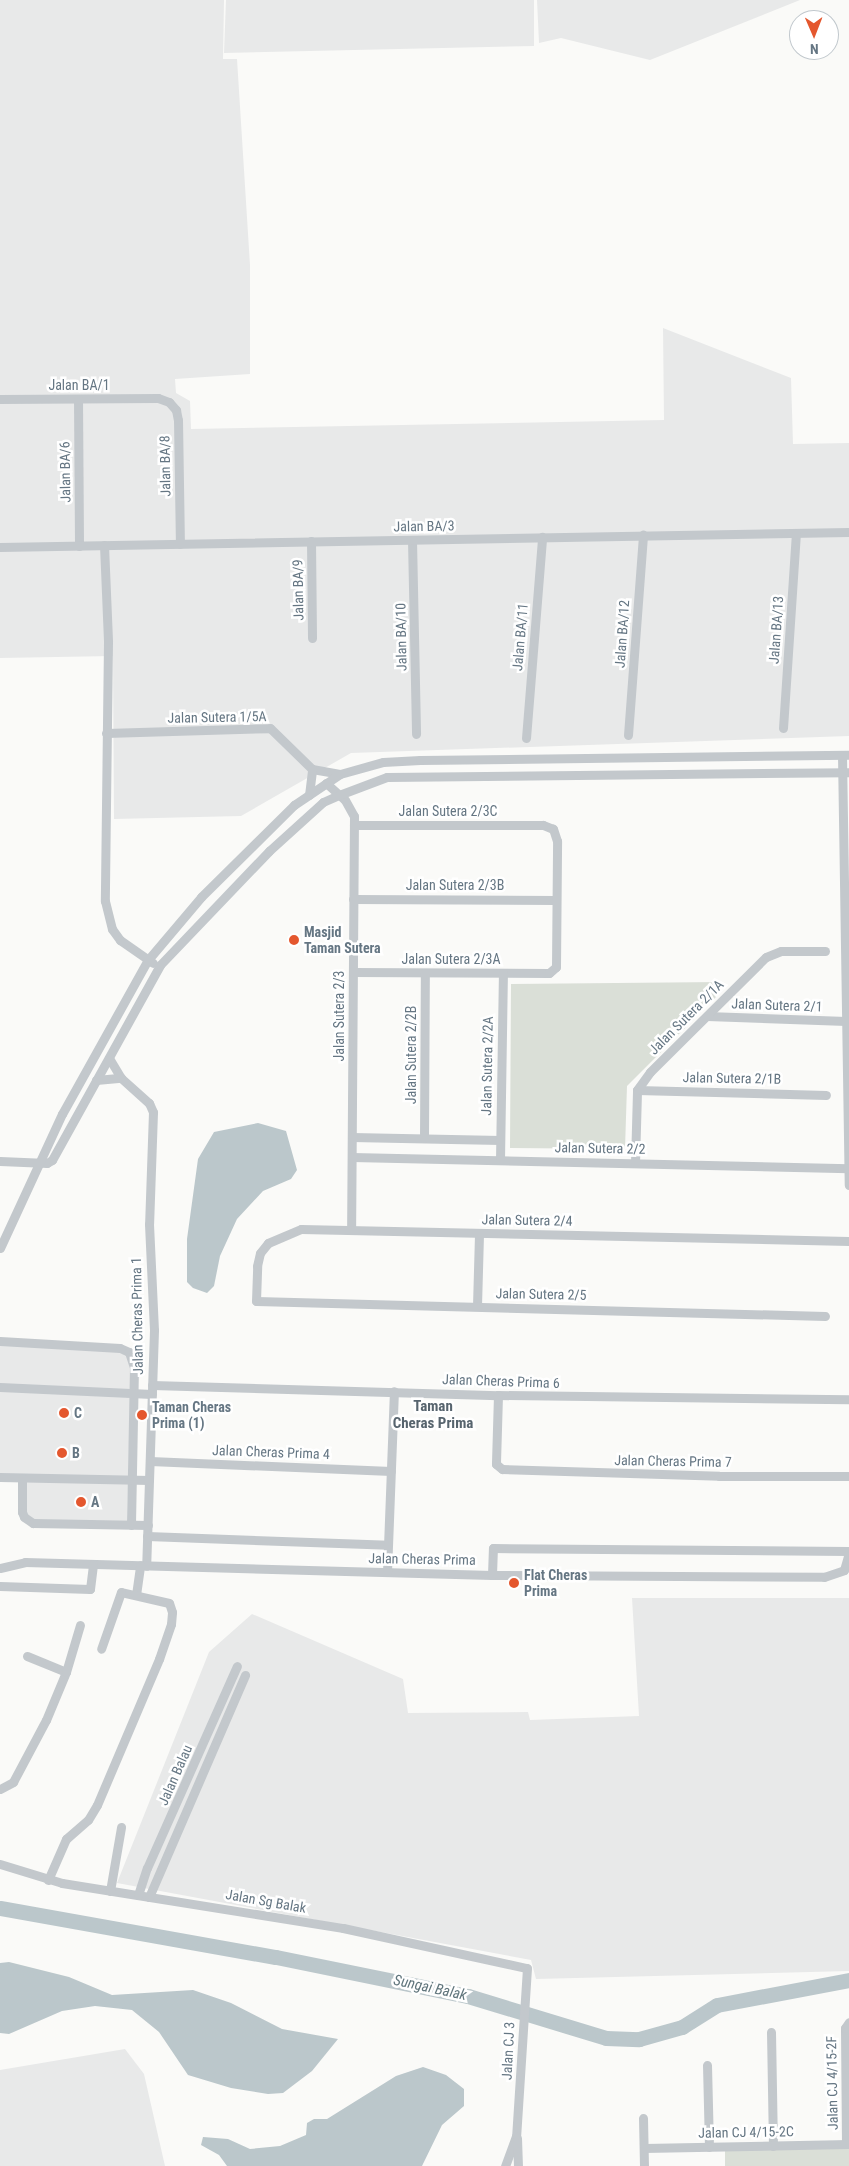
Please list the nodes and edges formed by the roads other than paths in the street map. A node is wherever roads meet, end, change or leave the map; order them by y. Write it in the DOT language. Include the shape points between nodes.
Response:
graph roads {
  1 [pos="158,398"];
  2 [pos="0,399"];
  3 [pos="78,399"];
  4 [pos="849,532"];
  5 [pos="796,533"];
  6 [pos="643,535"];
  7 [pos="542,537"];
  8 [pos="412,540"];
  9 [pos="311,541"];
  10 [pos="180,544"];
  11 [pos="104,545"];
  12 [pos="79,546"];
  13 [pos="0,547"];
  14 [pos="312,638"];
  15 [pos="782,728"];
  16 [pos="106,733"];
  17 [pos="416,734"];
  18 [pos="628,735"];
  19 [pos="526,738"];
  20 [pos="845,755"];
  21 [pos="312,769"];
  22 [pos="846,772"];
  23 [pos="340,774"];
  24 [pos="326,783"];
  25 [pos="309,795"];
  26 [pos="338,795"];
  27 [pos="354,824"];
  28 [pos="846,866"];
  29 [pos="353,899"];
  30 [pos="556,900"];
  31 [pos="825,951"];
  32 [pos="147,960"];
  33 [pos="160,965"];
  34 [pos="353,972"];
  35 [pos="425,972"];
  36 [pos="503,973"];
  37 [pos="707,1016"];
  38 [pos="846,1021"];
  39 [pos="109,1058"];
  40 [pos="121,1078"];
  41 [pos="96,1080"];
  42 [pos="848,1089"];
  43 [pos="637,1090"];
  44 [pos="826,1095"];
  45 [pos="352,1137"];
  46 [pos="424,1138"];
  47 [pos="500,1140"];
  48 [pos="352,1157"];
  49 [pos="500,1160"];
  50 [pos="0,1161"];
  51 [pos="39,1162"];
  52 [pos="635,1163"];
  53 [pos="849,1168"];
  54 [pos="849,1185"];
  55 [pos="351,1230"];
  56 [pos="480,1233"];
  57 [pos="849,1241"];
  58 [pos="0,1248"];
  59 [pos="256,1301"];
  60 [pos="477,1306"];
  61 [pos="825,1316"];
  62 [pos="0,1341"];
  63 [pos="0,1387"];
  64 [pos="152,1389"];
  65 [pos="394,1392"];
  66 [pos="132,1394"];
  67 [pos="498,1395"];
  68 [pos="849,1399"];
  69 [pos="150,1461"];
  70 [pos="391,1471"];
  71 [pos="849,1476"];
  72 [pos="0,1477"];
  73 [pos="22,1478"];
  74 [pos="131,1480"];
  75 [pos="149,1480"];
  76 [pos="130,1525"];
  77 [pos="148,1525"];
  78 [pos="147,1536"];
  79 [pos="388,1545"];
  80 [pos="849,1552"];
  81 [pos="93,1564"];
  82 [pos="0,1568"];
  83 [pos="142,1568"];
  84 [pos="386,1572"];
  85 [pos="492,1575"];
  86 [pos="0,1586"];
  87 [pos="137,1592"];
  88 [pos="80,1625"];
  89 [pos="101,1649"];
  90 [pos="27,1656"];
  91 [pos="237,1666"];
  92 [pos="66,1672"];
  93 [pos="245,1675"];
  94 [pos="0,1789"];
  95 [pos="120,1827"];
  96 [pos="0,1857"];
  97 [pos="0,1864"];
  98 [pos="13,1869"];
  99 [pos="48,1880"];
  100 [pos="110,1891"];
  101 [pos="138,1895"];
  102 [pos="149,1897"];
  103 [pos="527,1968"];
  104 [pos="848,2022"];
  105 [pos="771,2032"];
  106 [pos="707,2065"];
  107 [pos="643,2118"];
  108 [pos="516,2136"];
  109 [pos="848,2144"];
  110 [pos="773,2146"];
  111 [pos="709,2147"];
  112 [pos="644,2148"];
  113 [pos="505,2166"];
  114 [pos="518,2166"];
  115 [pos="644,2166"];
  1 -- 3 [label="street, Jalan BA/1"];
  1 -- 10 [label="street, Jalan BA/8" via="176,410 178,420"];
  2 -- 3 [label="street, Jalan BA/1"];
  3 -- 12 [label="street, Jalan BA/6"];
  4 -- 5 [label="street, Jalan BA/3"];
  5 -- 6 [label="street, Jalan BA/3"];
  5 -- 15 [label="street, Jalan BA/13"];
  6 -- 7 [label="street, Jalan BA/3"];
  6 -- 18 [label="street, Jalan BA/12"];
  7 -- 8 [label="street, Jalan BA/3"];
  7 -- 19 [label="street, Jalan BA/11"];
  8 -- 9 [label="street, Jalan BA/3"];
  8 -- 17 [label="street, Jalan BA/10"];
  9 -- 10 [label="street, Jalan BA/3"];
  9 -- 14 [label="street, Jalan BA/9"];
  10 -- 11 [label="street, Jalan BA/3"];
  11 -- 12 [label="street, Jalan BA/3"];
  11 -- 16 [label="street" via="108,642"];
  12 -- 13 [label="street, Jalan BA/3"];
  16 -- 21 [label="street, Jalan Sutera 1/5A" via="270,728"];
  16 -- 32 [label="street" via="107,915 120,940"];
  20 -- 22 [label="street"];
  20 -- 23 [label="street" via="411,760 383,762"];
  21 -- 23 [label="street"];
  21 -- 25 [label="street"];
  22 -- 26 [label="street" via="388,777"];
  22 -- 28 [label="street"];
  23 -- 24 [label="street"];
  24 -- 25 [label="street"];
  24 -- 26 [label="street, Jalan Sutera 2/3"];
  25 -- 32 [label="street" via="294,805 201,897"];
  26 -- 27 [label="street, Jalan Sutera 2/3" via="351,809"];
  26 -- 33 [label="street" via="323,802 269,851"];
  27 -- 29 [label="street, Jalan Sutera 2/3"];
  27 -- 30 [label="street, Jalan Sutera 2/3C" via="543,825 553,829 557,841"];
  28 -- 38 [label="street"];
  29 -- 30 [label="street, Jalan Sutera 2/3B"];
  29 -- 34 [label="street, Jalan Sutera 2/3"];
  30 -- 36 [label="street, Jalan Sutera 2/3A" via="556,967 549,973"];
  31 -- 37 [label="street, Jalan Sutera 2/1A" via="773,952"];
  32 -- 33 [label="street"];
  32 -- 51 [label="street"];
  33 -- 39 [label="street"];
  34 -- 35 [label="street, Jalan Sutera 2/3A"];
  34 -- 45 [label="street, Jalan Sutera 2/3"];
  35 -- 36 [label="street, Jalan Sutera 2/3A"];
  35 -- 46 [label="street, Jalan Sutera 2/2B"];
  36 -- 47 [label="street, Jalan Sutera 2/2A"];
  37 -- 38 [label="street, Jalan Sutera 2/1"];
  37 -- 43 [label="street, Jalan Sutera 2/1A" via="650,1072"];
  38 -- 42 [label="street"];
  39 -- 40 [label="street, Jalan Cheras Prima 1"];
  39 -- 41 [label="street"];
  40 -- 41 [label="street"];
  40 -- 64 [label="street, Jalan Cheras Prima 1" via="149,1103 152,1112 149,1224 154,1330"];
  41 -- 51 [label="street" via="52,1160"];
  42 -- 53 [label="street"];
  43 -- 44 [label="street, Jalan Sutera 2/1B"];
  43 -- 52 [label="street"];
  45 -- 46 [label="street"];
  45 -- 48 [label="street, Jalan Sutera 2/3"];
  46 -- 47 [label="street"];
  47 -- 49 [label="street, Jalan Sutera 2/2A"];
  48 -- 49 [label="street, Jalan Sutera 2/2"];
  48 -- 55 [label="street, Jalan Sutera 2/3"];
  49 -- 52 [label="street, Jalan Sutera 2/2"];
  50 -- 51 [label="street"];
  51 -- 58 [label="street"];
  52 -- 53 [label="street, Jalan Sutera 2/2"];
  53 -- 54 [label="street"];
  55 -- 56 [label="street, Jalan Sutera 2/4"];
  55 -- 59 [label="street, Jalan Sutera 2/4" via="301,1229 268,1243 260,1253 257,1266"];
  56 -- 57 [label="street, Jalan Sutera 2/4"];
  56 -- 60 [label="street"];
  59 -- 60 [label="street, Jalan Sutera 2/5"];
  60 -- 61 [label="street, Jalan Sutera 2/5"];
  62 -- 66 [label="street" via="120,1348 129,1352 134,1367"];
  63 -- 66 [label="street, Jalan Cheras Prima 6"];
  64 -- 65 [label="street, Jalan Cheras Prima 6"];
  64 -- 66 [label="street, Jalan Cheras Prima 6"];
  64 -- 69 [label="street, Jalan Cheras Prima 1"];
  65 -- 67 [label="street, Jalan Cheras Prima 6"];
  65 -- 70 [label="street"];
  66 -- 74 [label="street"];
  67 -- 68 [label="street, Jalan Cheras Prima 6"];
  67 -- 71 [label="street, Jalan Cheras Prima 7" via="497,1467 595,1473"];
  69 -- 70 [label="street, Jalan Cheras Prima 4"];
  69 -- 75 [label="street, Jalan Cheras Prima 1"];
  70 -- 79 [label="street"];
  72 -- 73 [label="street"];
  73 -- 74 [label="street"];
  73 -- 76 [label="street" via="22,1512 28,1521"];
  74 -- 75 [label="street"];
  74 -- 76 [label="street"];
  75 -- 77 [label="street, Jalan Cheras Prima 1"];
  76 -- 77 [label="street"];
  77 -- 78 [label="street, Jalan Cheras Prima 1"];
  78 -- 79 [label="street"];
  78 -- 83 [label="street, Jalan Cheras Prima 1"];
  79 -- 84 [label="street"];
  80 -- 85 [label="street, Jalan Cheras Prima" via="844,1570 824,1577"];
  80 -- 85 [label="street" via="493,1548"];
  81 -- 82 [label="street, Jalan Cheras Prima" via="13,1563"];
  81 -- 83 [label="street, Jalan Cheras Prima"];
  81 -- 86 [label="street" via="90,1588"];
  83 -- 84 [label="street, Jalan Cheras Prima"];
  83 -- 87 [label="street, Jalan Cheras Prima 1"];
  84 -- 85 [label="street, Jalan Cheras Prima"];
  87 -- 89 [label="street" via="120,1592"];
  87 -- 99 [label="street" via="169,1603 172,1612 170,1624 156,1667 97,1805 88,1820 66,1839"];
  88 -- 92 [label="street"];
  90 -- 92 [label="street"];
  91 -- 101 [label="street, Jalan Balau"];
  92 -- 94 [label="street" via="18,1774 13,1782"];
  93 -- 102 [label="street"];
  95 -- 100 [label="street"];
  96 -- 98 [label="street"];
  97 -- 98 [label="street, Jalan Sg Balak"];
  98 -- 99 [label="street, Jalan Sg Balak"];
  99 -- 100 [label="street, Jalan Sg Balak"];
  100 -- 101 [label="street, Jalan Sg Balak"];
  101 -- 102 [label="street, Jalan Sg Balak"];
  102 -- 103 [label="street, Jalan Sg Balak" via="343,1928"];
  103 -- 108 [label="street, Jalan CJ 3"];
  104 -- 109 [label="street, Jalan CJ 4/15-2F" via="845,2028"];
  105 -- 110 [label="street"];
  106 -- 111 [label="street"];
  107 -- 112 [label="street"];
  108 -- 113 [label="street, Jalan CJ 3"];
  108 -- 114 [label="street, Jalan CJ 3" via="520,2148"];
  109 -- 110 [label="street, Jalan CJ 4/15-2C"];
  110 -- 111 [label="street, Jalan CJ 4/15-2C"];
  111 -- 112 [label="street, Jalan CJ 4/15-2C"];
  112 -- 115 [label="street"];
}
